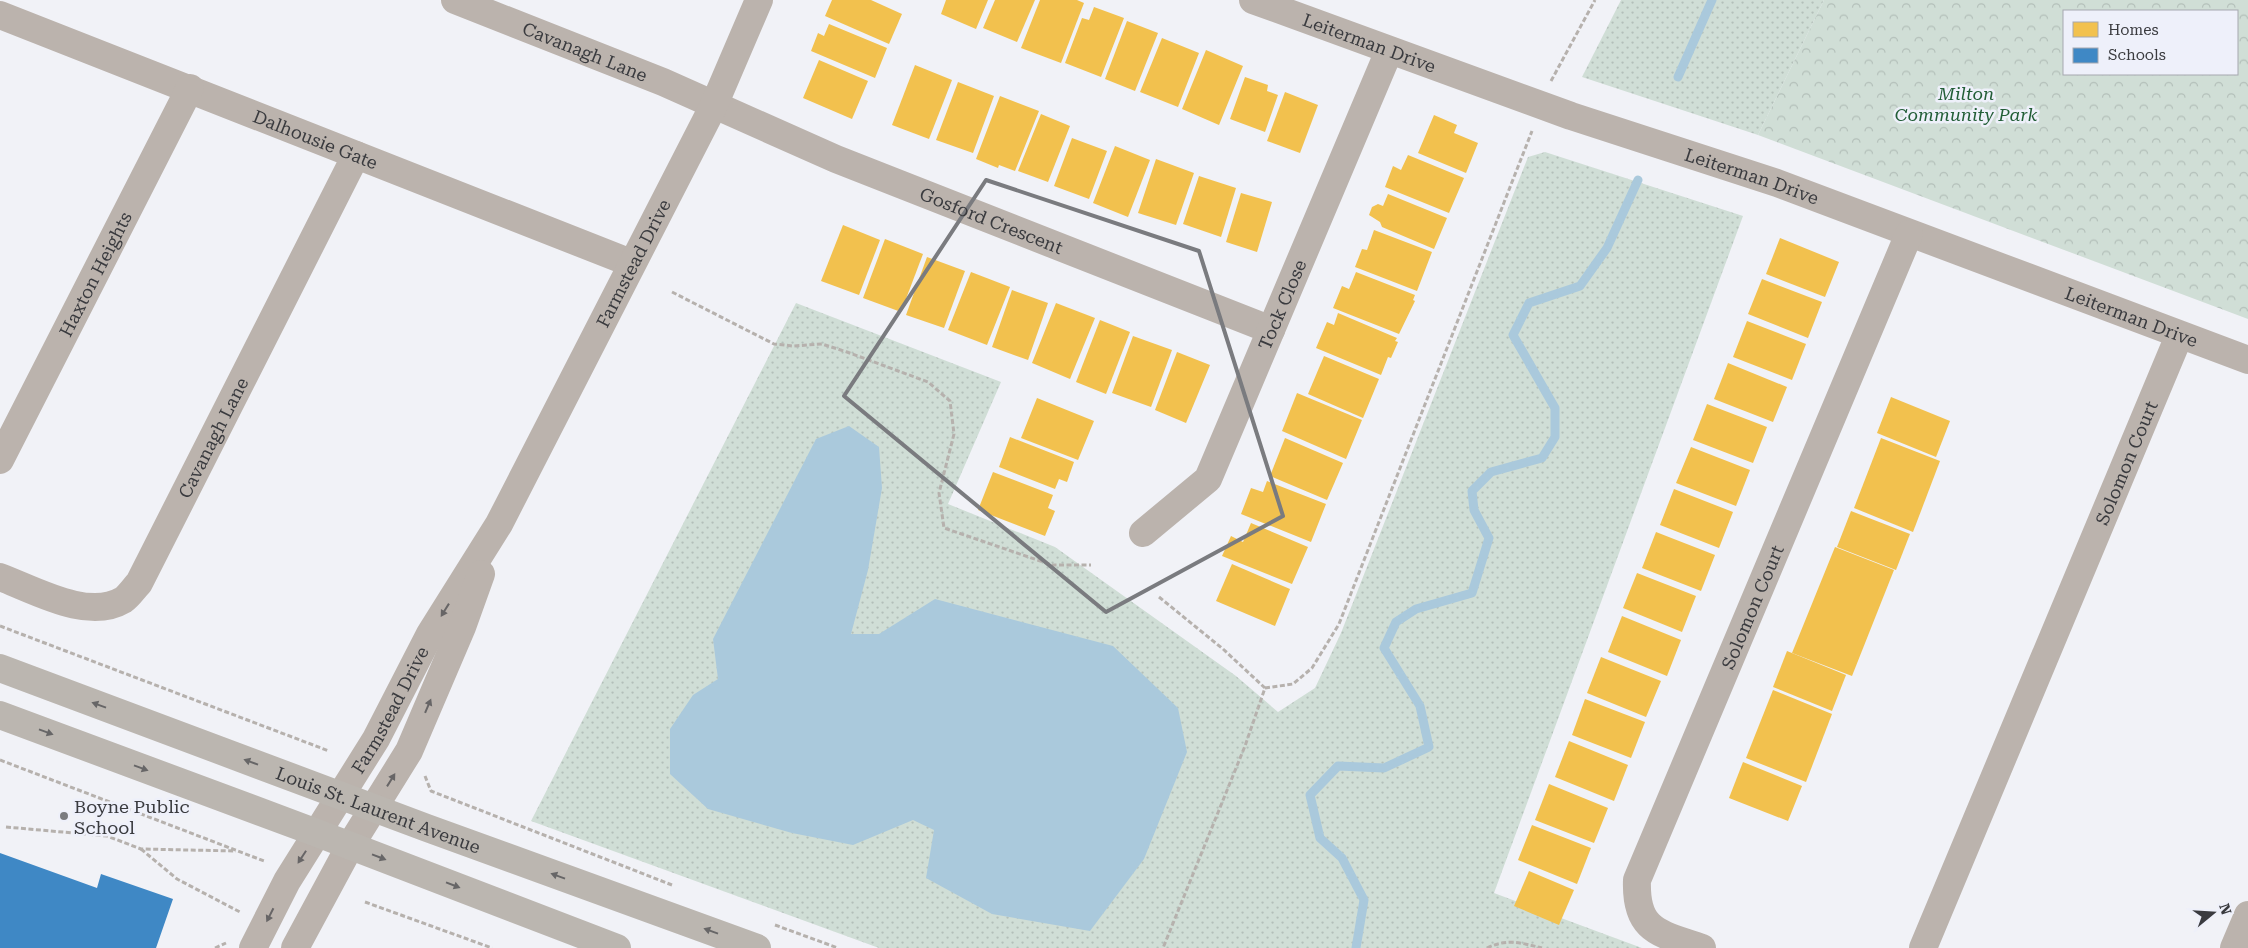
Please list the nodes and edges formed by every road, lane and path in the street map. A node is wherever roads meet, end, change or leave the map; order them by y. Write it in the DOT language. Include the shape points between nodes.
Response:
graph roads {
  1 [pos="455,0"];
  2 [pos="759,0"];
  3 [pos="1253,0"];
  4 [pos="1595,0"];
  5 [pos="0,15"];
  6 [pos="1389,51"];
  7 [pos="1556,70"];
  8 [pos="190,88"];
  9 [pos="714,105"];
  10 [pos="1529,142"];
  11 [pos="356,155"];
  12 [pos="1909,234"];
  13 [pos="631,263"];
  14 [pos="672,292"];
  15 [pos="1271,330"];
  16 [pos="2179,336"];
  17 [pos="2248,360"];
  18 [pos="0,460"];
  19 [pos="499,524"];
  20 [pos="1143,534"];
  21 [pos="1092,565"];
  22 [pos="0,577"];
  23 [pos="1159,597"];
  24 [pos="0,626"];
  25 [pos="0,668"];
  26 [pos="1265,688"];
  27 [pos="0,715"];
  28 [pos="329,752"];
  29 [pos="0,760"];
  30 [pos="424,775"];
  31 [pos="341,796"];
  32 [pos="374,808"];
  33 [pos="6,827"];
  34 [pos="318,833"];
  35 [pos="350,846"];
  36 [pos="141,849"];
  37 [pos="239,851"];
  38 [pos="264,861"];
  39 [pos="678,887"];
  40 [pos="365,902"];
  41 [pos="2248,915"];
  42 [pos="769,923"];
  43 [pos="259,936"];
  44 [pos="295,948"];
  45 [pos="492,948"];
  46 [pos="617,948"];
  47 [pos="757,948"];
  48 [pos="838,948"];
  49 [pos="1163,948"];
  50 [pos="1488,948"];
  51 [pos="1542,948"];
  52 [pos="1702,948"];
  53 [pos="1923,948"];
  54 [pos="2234,948"];
  1 -- 9 [label="street, Cavanagh Lane"];
  2 -- 9 [label="street, Farmstead Drive"];
  3 -- 6 [label="street, Leiterman Drive"];
  4 -- 7 [label="path"];
  5 -- 8 [label="street, Dalhousie Gate"];
  6 -- 12 [label="street, Leiterman Drive" via="1571,116 1777,183"];
  6 -- 15 [label="street, Tock Close"];
  8 -- 11 [label="street, Dalhousie Gate"];
  8 -- 18 [label="street, Haxton Heights"];
  9 -- 13 [label="street, Farmstead Drive"];
  9 -- 15 [label="street, Gosford Crescent" via="836,159"];
  10 -- 26 [label="path" via="1339,624 1312,668 1293,684"];
  11 -- 13 [label="street, Dalhousie Gate"];
  11 -- 22 [label="street, Cavanagh Lane" via="139,583 124,600 105,607 80,607"];
  12 -- 16 [label="street, Leiterman Drive"];
  12 -- 52 [label="street, Solomon Court" via="1637,880 1636,899 1649,926"];
  13 -- 19 [label="street, Farmstead Drive"];
  14 -- 21 [label="path" via="774,344 822,344 928,382 950,401 954,434 939,493 944,528 1052,565"];
  15 -- 20 [label="street, Tock Close" via="1208,479"];
  16 -- 17 [label="street, Leiterman Drive"];
  16 -- 53 [label="street, Solomon Court"];
  19 -- 31 [label="street, Farmstead Drive, one-way" via="430,634 376,739"];
  32 -- 19 [label="street, Farmstead Drive, one-way" via="410,751 462,627"];
  23 -- 26 [label="path"];
  24 -- 28 [label="path"];
  31 -- 25 [label="main road, Louis St. Laurent Avenue, one-way"];
  26 -- 49 [label="path" via="1245,746"];
  27 -- 34 [label="main road, one-way"];
  29 -- 37 [label="path"];
  30 -- 39 [label="path" via="431,790"];
  31 -- 32 [label="main road, Louis St. Laurent Avenue"];
  31 -- 34 [label="street, Farmstead Drive"];
  32 -- 35 [label="street, Farmstead Drive"];
  47 -- 32 [label="main road, Louis St. Laurent Avenue, one-way"];
  33 -- 36 [label="path" via="107,836"];
  34 -- 35 [label="main road"];
  34 -- 43 [label="street, Farmstead Drive, one-way" via="287,881"];
  35 -- 44 [label="street, Farmstead Drive"];
  35 -- 46 [label="main road, one-way"];
  36 -- 37 [label="path"];
  36 -- 43 [label="path" via="177,879"];
  37 -- 38 [label="path"];
  40 -- 45 [label="path"];
  41 -- 54 [label="street"];
  42 -- 48 [label="path"];
  50 -- 51 [label="path" via="1500,942 1518,942"];
}
